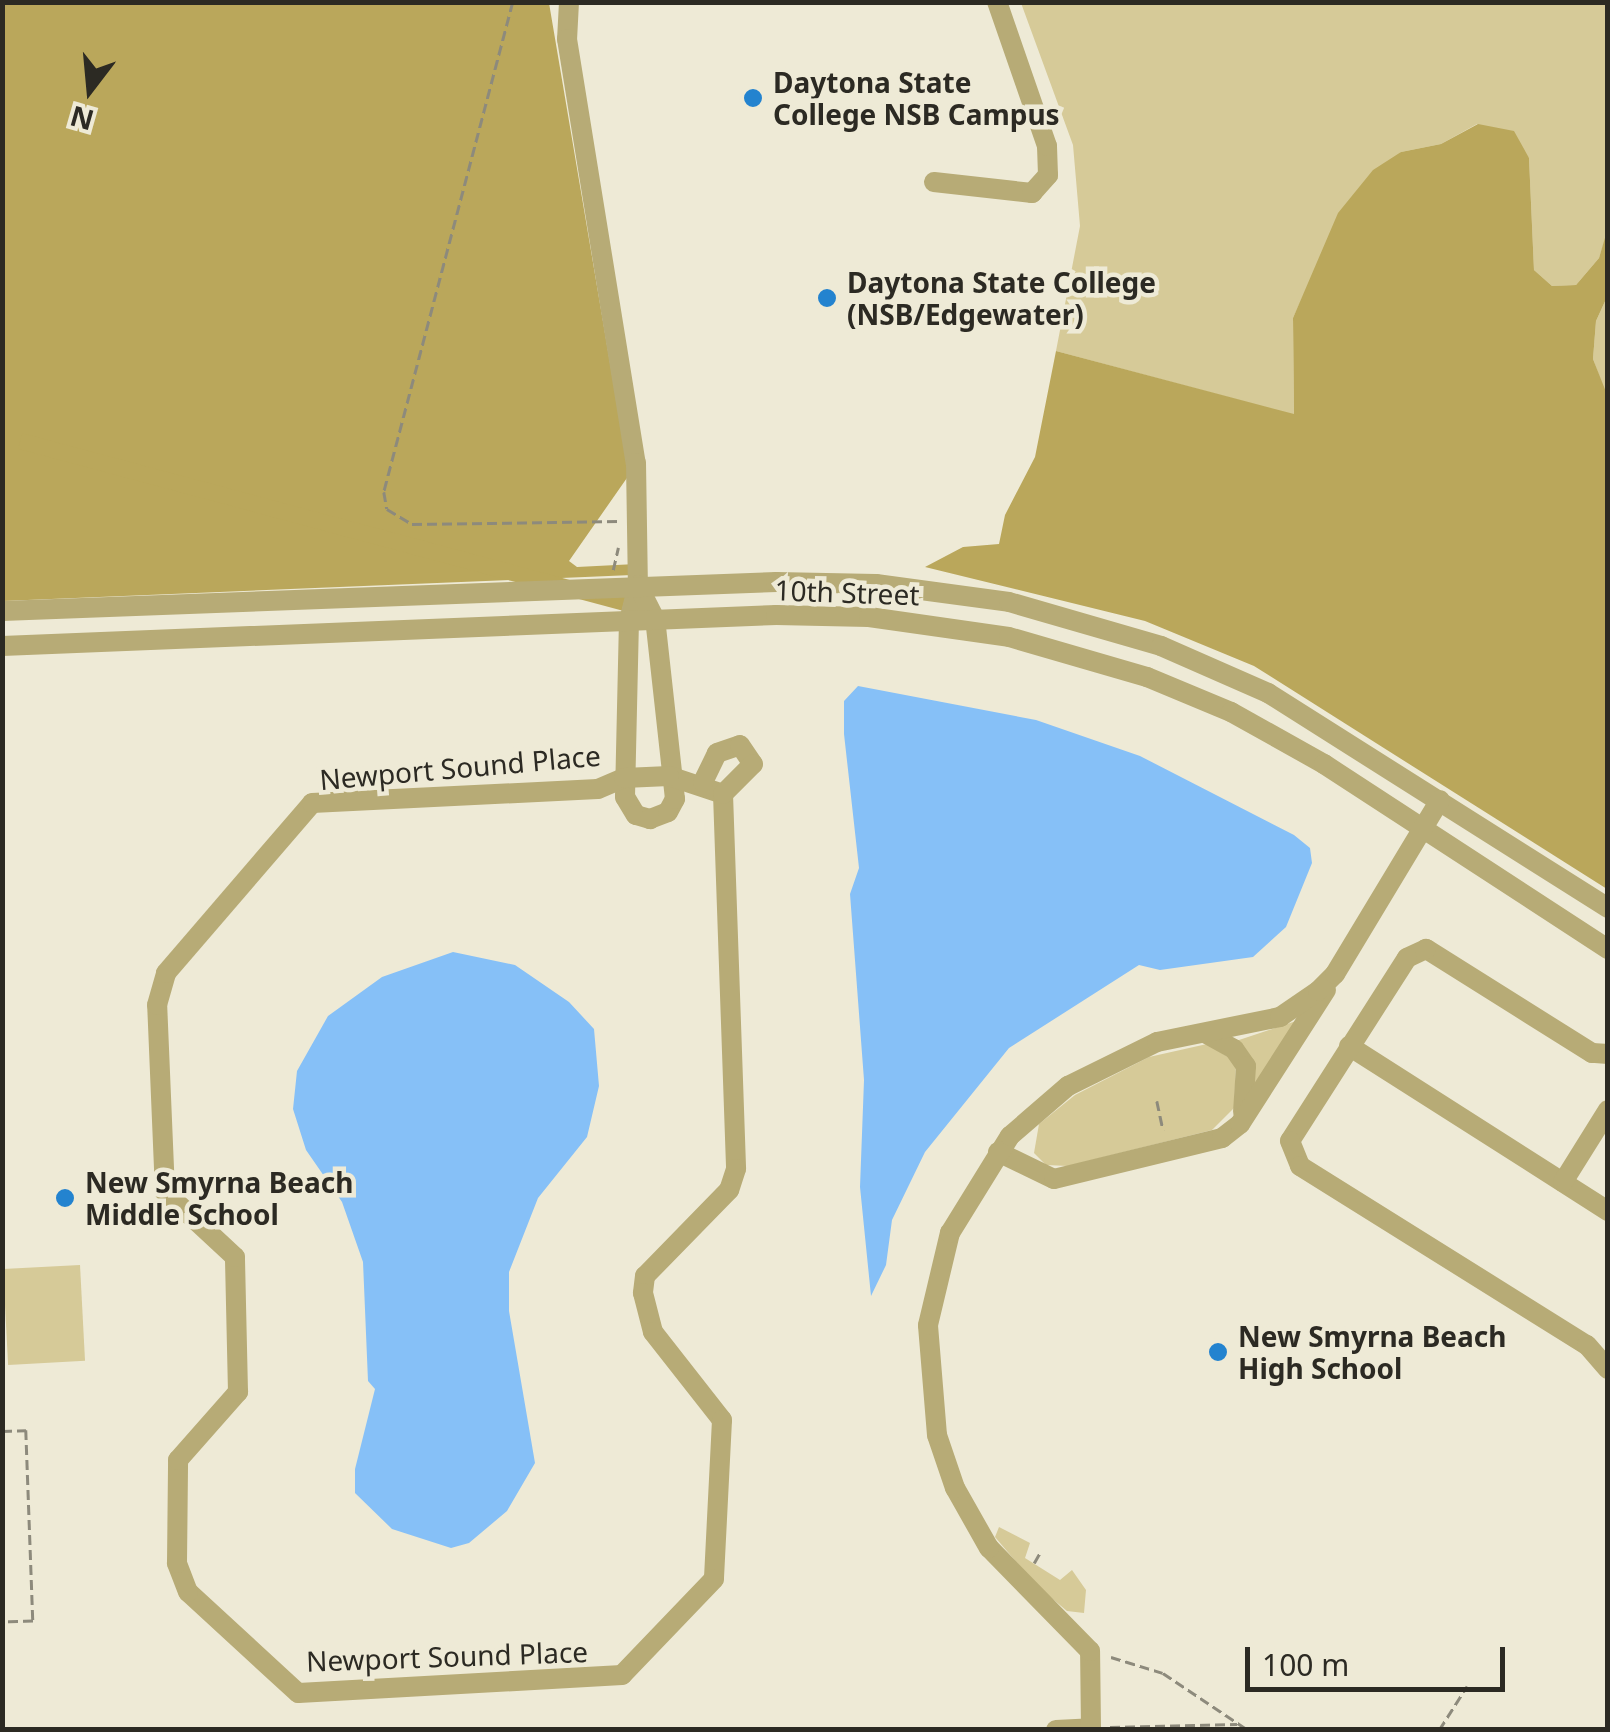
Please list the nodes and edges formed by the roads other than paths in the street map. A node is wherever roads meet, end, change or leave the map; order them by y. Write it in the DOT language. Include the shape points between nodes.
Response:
graph roads {
  1 [pos="569,2"];
  2 [pos="997,2"];
  3 [pos="934,182"];
  4 [pos="638,585"];
  5 [pos="2,611"];
  6 [pos="655,619"];
  7 [pos="629,620"];
  8 [pos="2,646"];
  9 [pos="660,708"];
  10 [pos="630,710"];
  11 [pos="669,776"];
  12 [pos="624,778"];
  13 [pos="702,782"];
  14 [pos="723,794"];
  15 [pos="1440,800"];
  16 [pos="1422,830"];
  17 [pos="1608,908"];
  18 [pos="1608,949"];
  19 [pos="1335,974"];
  20 [pos="1203,1032"];
  21 [pos="1349,1046"];
  22 [pos="1608,1054"];
  23 [pos="1608,1110"];
  24 [pos="1240,1124"];
  25 [pos="998,1152"];
  26 [pos="1562,1182"];
  27 [pos="1608,1211"];
  28 [pos="1608,1369"];
  29 [pos="1091,1728"];
  30 [pos="1056,1730"];
  1 -- 4 [label="street" via="567,39 636,464"];
  2 -- 3 [label="street" via="1046,146 1048,175 1032,193"];
  4 -- 5 [label="street, 10th Street"];
  4 -- 6 [label="street, Newport Sound Place"];
  4 -- 7 [label="street, Newport Sound Place"];
  4 -- 15 [label="street, 10th Street" via="876,584 956,592 1088,622 1268,693"];
  6 -- 7 [label="street, 10th Street"];
  6 -- 9 [label="street, Newport Sound Place"];
  6 -- 16 [label="street, 10th Street" via="869,616 1009,637 1088,658 1231,712"];
  7 -- 8 [label="street, 10th Street"];
  7 -- 10 [label="street, Newport Sound Place"];
  9 -- 10 [label="street"];
  9 -- 11 [label="street, Newport Sound Place"];
  10 -- 12 [label="street, Newport Sound Place"];
  11 -- 12 [label="street, Newport Sound Place"];
  11 -- 12 [label="street, Newport Sound Place" via="673,804 650,819 630,810"];
  11 -- 13 [label="street, Newport Sound Place"];
  12 -- 14 [label="street, Newport Sound Place" via="598,789 312,804 166,973 157,1005 164,1192 235,1257 238,1392 178,1460 178,1563 188,1592 298,1693 622,1675 714,1579 722,1420 653,1332 644,1293 645,1276 729,1190 736,1169"];
  13 -- 14 [label="street, Newport Sound Place"];
  13 -- 14 [label="street" via="718,754 740,745 753,764"];
  15 -- 16 [label="street"];
  15 -- 17 [label="street, 10th Street"];
  16 -- 18 [label="street, 10th Street"];
  16 -- 19 [label="street"];
  19 -- 20 [label="street" via="1280,1017"];
  19 -- 24 [label="street"];
  20 -- 24 [label="street" via="1234,1049 1246,1066"];
  20 -- 25 [label="street" via="1157,1042 1088,1073 1049,1098"];
  21 -- 22 [label="street" via="1406,958 1426,948 1592,1053"];
  21 -- 26 [label="street"];
  21 -- 28 [label="street" via="1295,1130 1291,1155 1586,1345"];
  23 -- 26 [label="street"];
  24 -- 25 [label="street" via="1196,1148 1063,1178 1036,1173"];
  25 -- 29 [label="street" via="963,1206 934,1282 928,1325 932,1412 955,1488 989,1548 1090,1651"];
  26 -- 27 [label="street"];
  29 -- 30 [label="street"];
}
